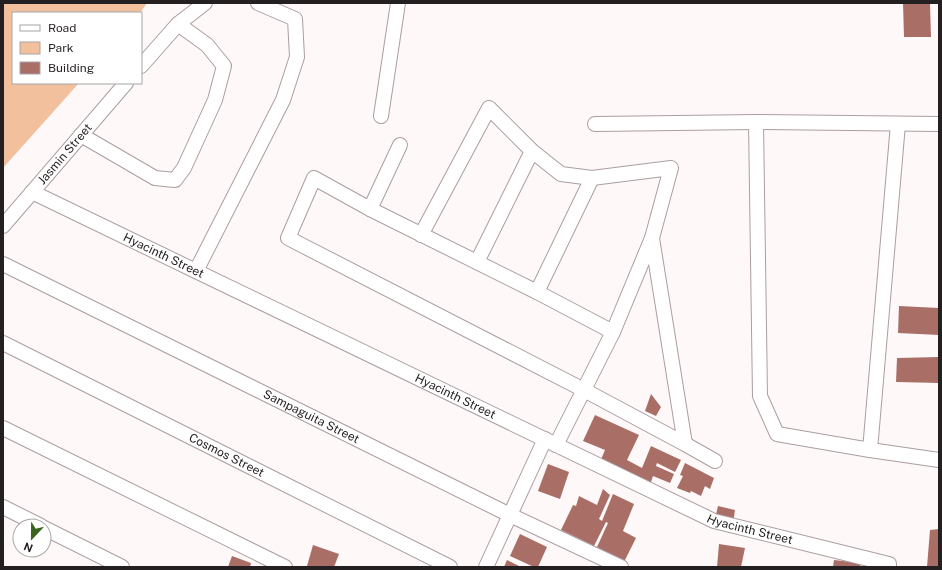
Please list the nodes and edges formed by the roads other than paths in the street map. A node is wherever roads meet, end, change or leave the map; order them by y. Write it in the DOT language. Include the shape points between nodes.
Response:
graph roads {
  1 [pos="205,3"];
  2 [pos="258,3"];
  3 [pos="398,3"];
  4 [pos="178,24"];
  5 [pos="142,65"];
  6 [pos="125,84"];
  7 [pos="381,116"];
  8 [pos="756,122"];
  9 [pos="594,124"];
  10 [pos="898,124"];
  11 [pos="939,124"];
  12 [pos="81,135"];
  13 [pos="400,145"];
  14 [pos="532,151"];
  15 [pos="592,178"];
  16 [pos="32,192"];
  17 [pos="370,209"];
  18 [pos="3,226"];
  19 [pos="421,235"];
  20 [pos="652,238"];
  21 [pos="477,262"];
  22 [pos="3,264"];
  23 [pos="196,271"];
  24 [pos="537,292"];
  25 [pos="613,332"];
  26 [pos="3,343"];
  27 [pos="584,390"];
  28 [pos="3,428"];
  29 [pos="551,442"];
  30 [pos="685,444"];
  31 [pos="870,450"];
  32 [pos="939,460"];
  33 [pos="715,461"];
  34 [pos="3,507"];
  35 [pos="510,515"];
  36 [pos="25,518"];
  37 [pos="52,532"];
  38 [pos="122,567"];
  39 [pos="285,567"];
  40 [pos="450,567"];
  41 [pos="486,567"];
  42 [pos="621,567"];
  43 [pos="889,567"];
  1 -- 4 [label="street"];
  2 -- 23 [label="street" via="295,19 297,57 283,100"];
  3 -- 7 [label="street"];
  4 -- 5 [label="street"];
  4 -- 12 [label="street" via="207,45 224,66 214,100 184,168 175,180 155,178"];
  6 -- 12 [label="street, Jasmin Street"];
  8 -- 9 [label="street"];
  8 -- 10 [label="street"];
  8 -- 31 [label="street" via="760,396 777,434"];
  10 -- 11 [label="street"];
  10 -- 31 [label="street"];
  12 -- 16 [label="street, Jasmin Street"];
  13 -- 17 [label="street"];
  14 -- 15 [label="street" via="561,174"];
  14 -- 19 [label="street" via="489,108"];
  14 -- 21 [label="street"];
  15 -- 20 [label="street" via="671,168"];
  15 -- 24 [label="street"];
  16 -- 18 [label="street, Jasmin Street"];
  16 -- 23 [label="street, Hyacinth Street"];
  17 -- 19 [label="street"];
  17 -- 27 [label="street" via="314,178 288,238"];
  19 -- 21 [label="street"];
  20 -- 25 [label="street"];
  20 -- 30 [label="street"];
  21 -- 24 [label="street"];
  22 -- 35 [label="street, Sampaguita Street"];
  23 -- 29 [label="street, Hyacinth Street"];
  24 -- 25 [label="street"];
  25 -- 27 [label="street"];
  26 -- 40 [label="street, Cosmos Street"];
  27 -- 29 [label="street"];
  27 -- 30 [label="street"];
  28 -- 39 [label="street"];
  29 -- 35 [label="street"];
  29 -- 43 [label="street, Hyacinth Street" via="714,521 889,564"];
  30 -- 33 [label="street"];
  31 -- 32 [label="street"];
  34 -- 36 [label="street"];
  35 -- 41 [label="street"];
  35 -- 42 [label="street, Sampaguita Street"];
  37 -- 38 [label="street"];
}
